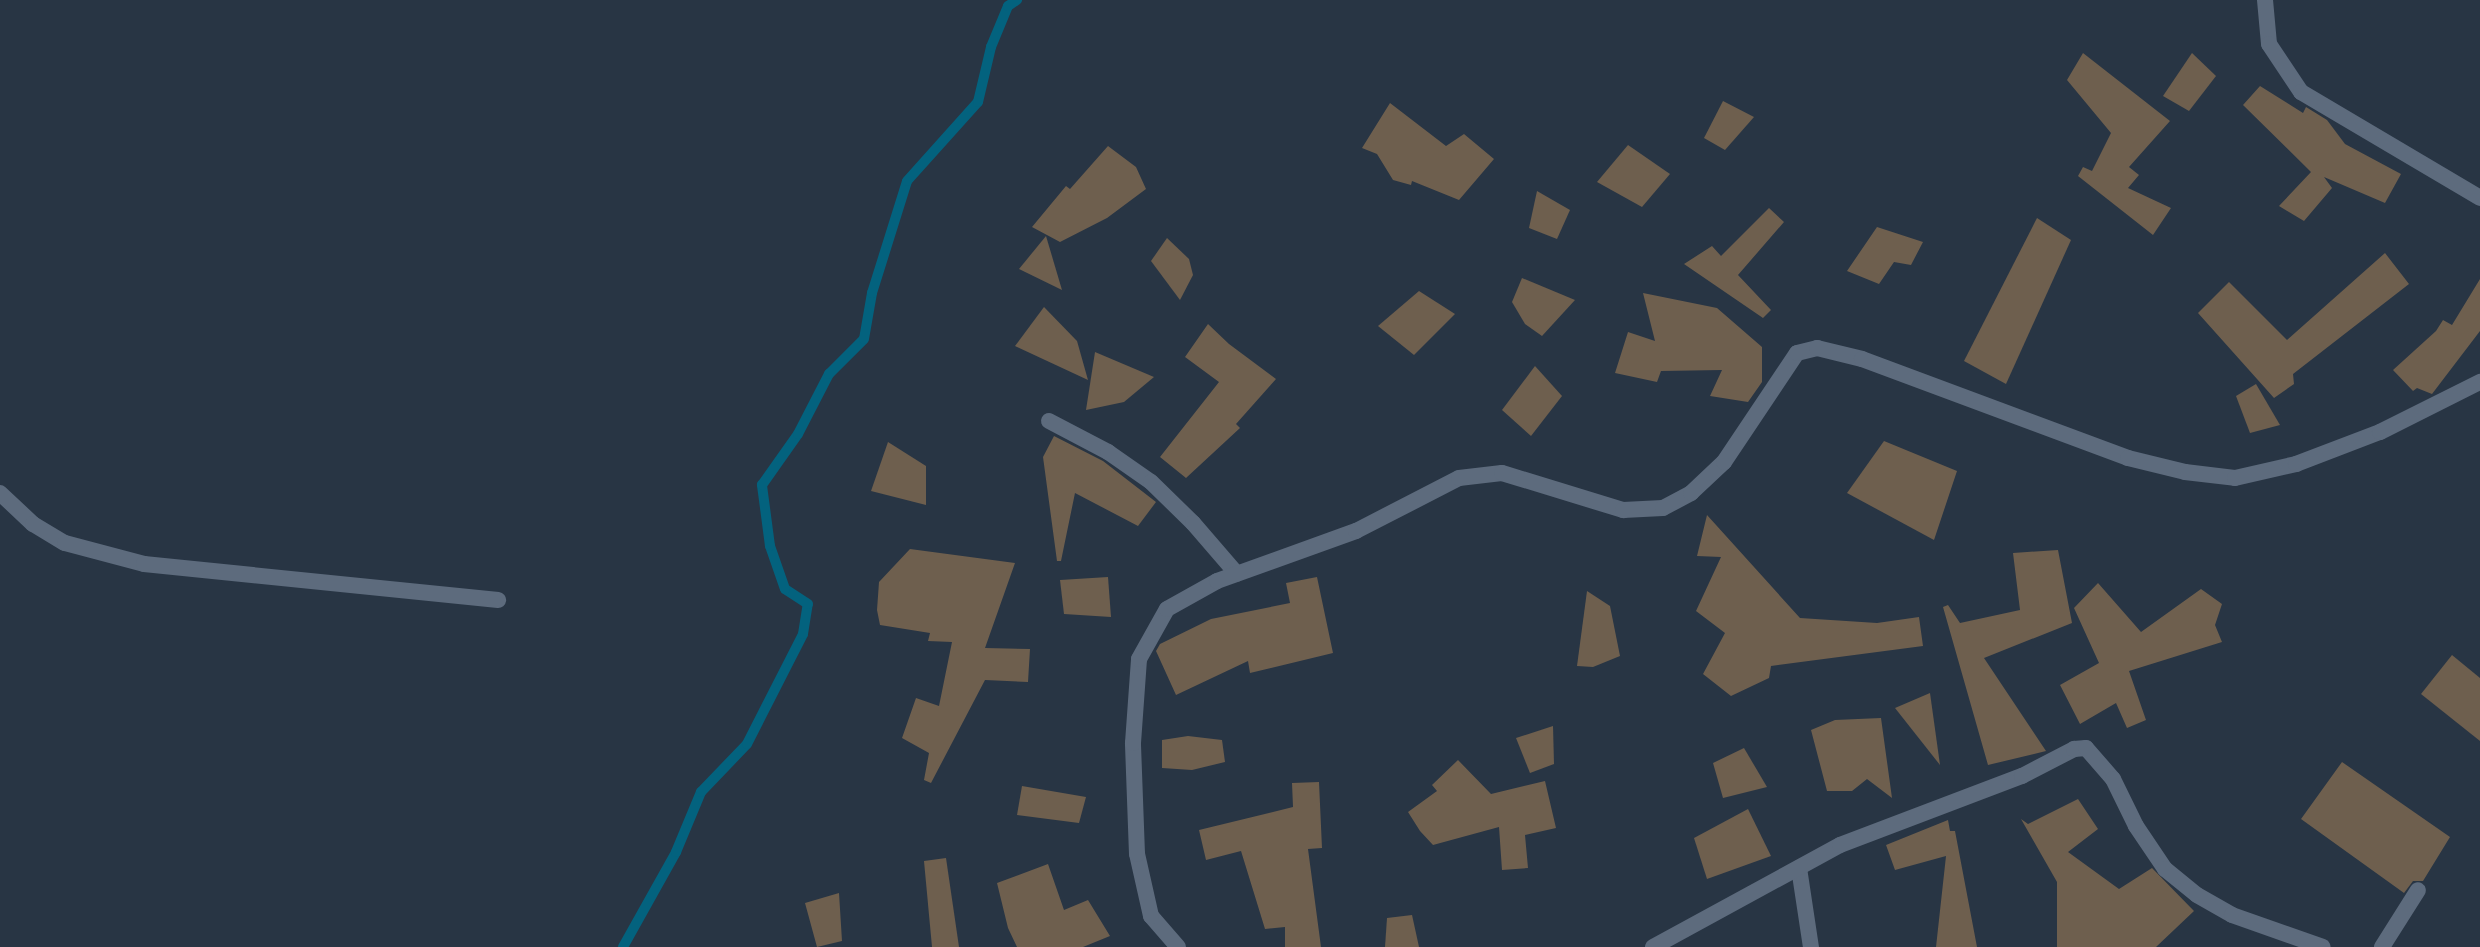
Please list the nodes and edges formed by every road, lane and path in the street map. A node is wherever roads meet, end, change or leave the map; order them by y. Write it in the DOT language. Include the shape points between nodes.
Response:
graph roads {
  1 [pos="2265,0"];
  2 [pos="2480,198"];
  3 [pos="2480,382"];
  4 [pos="1049,421"];
  5 [pos="0,493"];
  6 [pos="1237,574"];
  7 [pos="498,600"];
  8 [pos="1799,868"];
  9 [pos="2418,890"];
  10 [pos="1178,947"];
  11 [pos="1653,947"];
  12 [pos="1811,947"];
  13 [pos="2322,947"];
  14 [pos="2382,947"];
  1 -- 2 [label="street" via="2269,44 2301,92"];
  3 -- 6 [label="street" via="2380,432 2296,464 2235,478 2185,472 2128,458 1862,359 1817,348 1797,353 1724,462 1690,493 1663,508 1623,510 1502,473 1459,478 1356,531"];
  4 -- 6 [label="street" via="1108,452 1151,482"];
  5 -- 7 [label="street" via="33,524 65,543 144,564"];
  6 -- 10 [label="street" via="1216,581 1167,609 1139,659 1133,743 1137,854 1151,915"];
  8 -- 11 [label="street"];
  8 -- 12 [label="street"];
  8 -- 13 [label="street" via="1840,845 2022,776 2074,749 2086,748 2114,779 2136,826 2164,868 2232,915"];
  9 -- 14 [label="street"];
}
